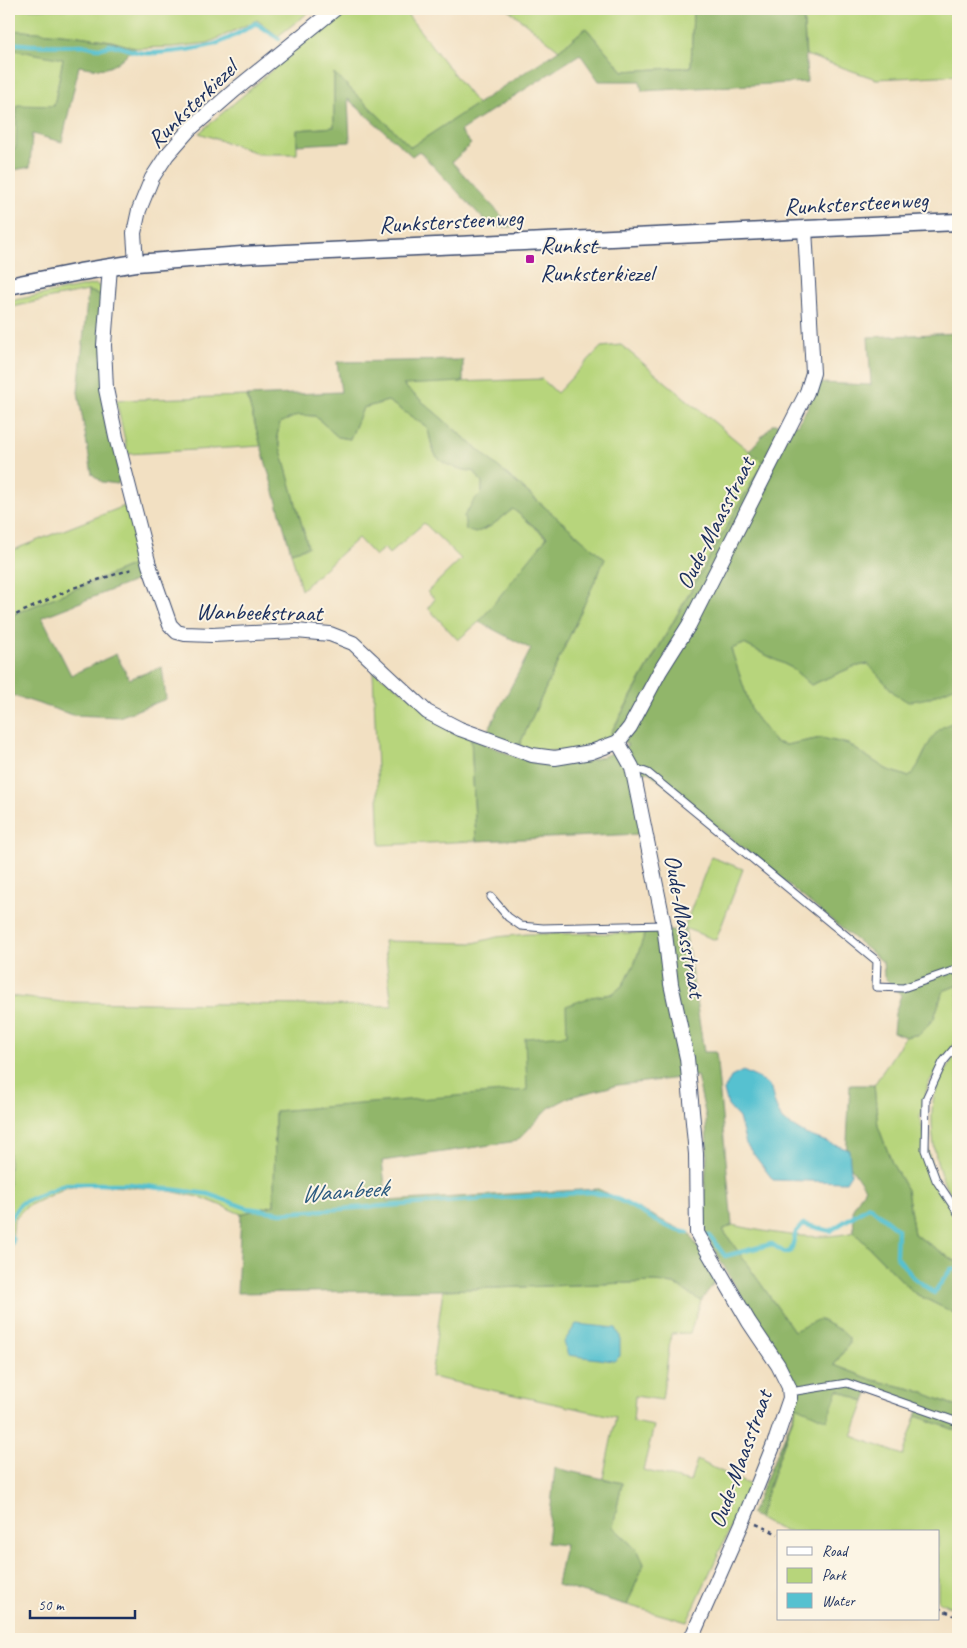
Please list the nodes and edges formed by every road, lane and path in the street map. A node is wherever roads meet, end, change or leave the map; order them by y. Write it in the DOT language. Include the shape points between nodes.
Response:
graph roads {
  1 [pos="335,9"];
  2 [pos="958,222"];
  3 [pos="805,229"];
  4 [pos="136,263"];
  5 [pos="110,267"];
  6 [pos="9,286"];
  7 [pos="149,565"];
  8 [pos="9,618"];
  9 [pos="618,742"];
  10 [pos="632,767"];
  11 [pos="491,897"];
  12 [pos="664,926"];
  13 [pos="958,969"];
  14 [pos="958,1044"];
  15 [pos="958,1213"];
  16 [pos="790,1392"];
  17 [pos="958,1422"];
  18 [pos="744,1519"];
  19 [pos="777,1534"];
  20 [pos="940,1609"];
  21 [pos="958,1617"];
  22 [pos="691,1639"];
  1 -- 4 [label="street, Runksterkiezel" via="235,90 189,130 167,155 152,178 139,210 134,233"];
  2 -- 3 [label="street, Runkstersteenweg"];
  3 -- 4 [label="street, Runkstersteenweg" via="242,255"];
  3 -- 9 [label="street, Oude-Maasstraat" via="813,372 807,392 689,625"];
  4 -- 5 [label="street, Runkstersteenweg"];
  5 -- 6 [label="street, Runkstersteenweg"];
  5 -- 7 [label="street, Wanbeekstraat" via="104,345 106,389"];
  7 -- 8 [label="path" via="73,588"];
  7 -- 9 [label="street, Wanbeekstraat" via="170,625 177,632 212,635 296,631 330,634 352,643 427,712 501,745 555,758 591,752"];
  9 -- 10 [label="street, Oude-Maasstraat"];
  10 -- 12 [label="street, Oude-Maasstraat"];
  10 -- 13 [label="lane" via="648,773 877,961 876,986 903,988"];
  11 -- 12 [label="lane" via="508,917 521,926"];
  12 -- 16 [label="street, Oude-Maasstraat" via="687,1058 696,1154 697,1233 778,1365"];
  14 -- 15 [label="lane" via="943,1062 926,1099 925,1150 936,1180"];
  16 -- 17 [label="lane" via="847,1383"];
  16 -- 18 [label="street, Oude-Maasstraat" via="776,1439"];
  18 -- 19 [label="path"];
  18 -- 22 [label="street, Oude-Maasstraat"];
  20 -- 21 [label="path"];
}
